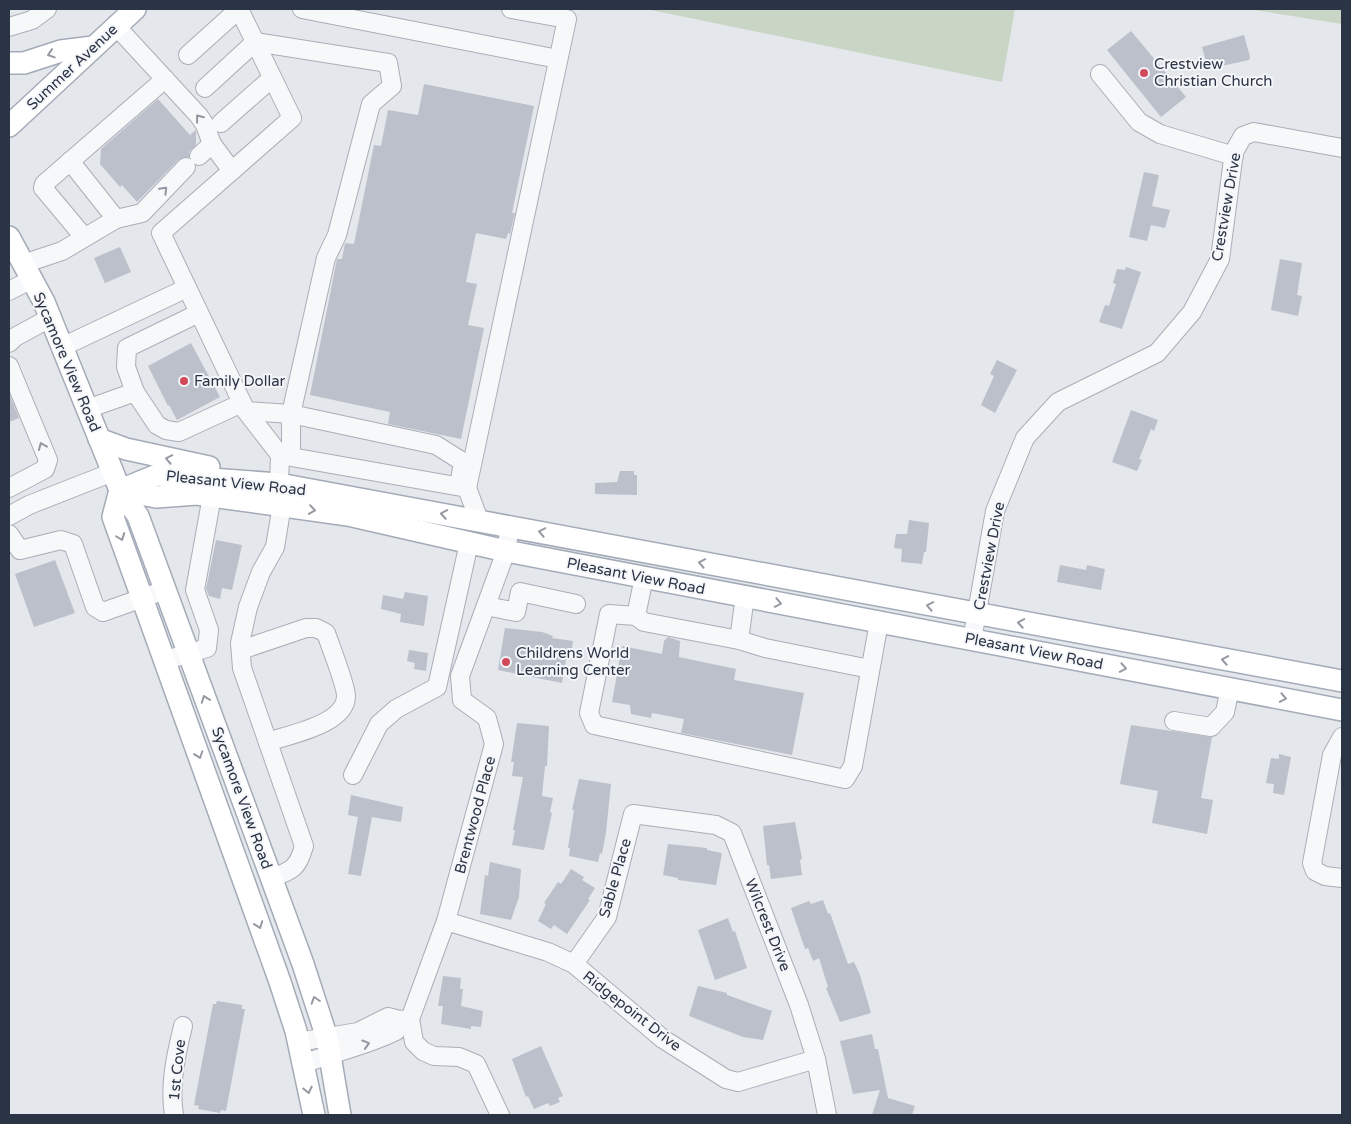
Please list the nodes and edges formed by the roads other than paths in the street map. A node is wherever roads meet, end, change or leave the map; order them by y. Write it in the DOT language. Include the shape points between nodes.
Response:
graph roads {
  1 [pos="47,9"];
  2 [pos="136,9"];
  3 [pos="239,9"];
  4 [pos="302,9"];
  5 [pos="511,9"];
  6 [pos="17,20"];
  7 [pos="116,26"];
  8 [pos="255,42"];
  9 [pos="93,47"];
  10 [pos="188,55"];
  11 [pos="558,59"];
  12 [pos="9,63"];
  13 [pos="1100,74"];
  14 [pos="272,78"];
  15 [pos="165,79"];
  16 [pos="205,88"];
  17 [pos="220,124"];
  18 [pos="9,126"];
  19 [pos="212,144"];
  20 [pos="1342,148"];
  21 [pos="1234,156"];
  22 [pos="70,161"];
  23 [pos="232,171"];
  24 [pos="142,213"];
  25 [pos="116,219"];
  26 [pos="161,233"];
  27 [pos="9,237"];
  28 [pos="84,237"];
  29 [pos="28,272"];
  30 [pos="187,288"];
  31 [pos="9,291"];
  32 [pos="199,313"];
  33 [pos="50,318"];
  34 [pos="124,318"];
  35 [pos="9,343"];
  36 [pos="137,344"];
  37 [pos="62,347"];
  38 [pos="9,366"];
  39 [pos="135,392"];
  40 [pos="244,407"];
  41 [pos="87,409"];
  42 [pos="290,414"];
  43 [pos="99,439"];
  44 [pos="285,455"];
  45 [pos="116,481"];
  46 [pos="249,481"];
  47 [pos="463,487"];
  48 [pos="9,488"];
  49 [pos="281,495"];
  50 [pos="212,496"];
  51 [pos="9,516"];
  52 [pos="479,520"];
  53 [pos="510,526"];
  54 [pos="9,534"];
  55 [pos="469,542"];
  56 [pos="506,551"];
  57 [pos="750,572"];
  58 [pos="644,577"];
  59 [pos="165,590"];
  60 [pos="745,596"];
  61 [pos="143,597"];
  62 [pos="576,604"];
  63 [pos="486,606"];
  64 [pos="978,615"];
  65 [pos="636,616"];
  66 [pos="879,622"];
  67 [pos="739,640"];
  68 [pos="972,640"];
  69 [pos="241,650"];
  70 [pos="188,653"];
  71 [pos="166,660"];
  72 [pos="870,669"];
  73 [pos="1342,681"];
  74 [pos="1230,688"];
  75 [pos="1342,710"];
  76 [pos="1174,721"];
  77 [pos="1342,740"];
  78 [pos="268,742"];
  79 [pos="353,775"];
  80 [pos="633,814"];
  81 [pos="1334,877"];
  82 [pos="271,878"];
  83 [pos="246,888"];
  84 [pos="446,921"];
  85 [pos="574,964"];
  86 [pos="405,1020"];
  87 [pos="182,1026"];
  88 [pos="298,1042"];
  89 [pos="328,1046"];
  90 [pos="816,1058"];
  91 [pos="303,1064"];
  92 [pos="174,1115"];
  93 [pos="314,1115"];
  94 [pos="340,1115"];
  95 [pos="500,1115"];
  96 [pos="827,1115"];
  1 -- 6 [label="street" via="32,20"];
  2 -- 7 [label="main road, Summer Avenue"];
  3 -- 8 [label="street"];
  3 -- 10 [label="street"];
  4 -- 11 [label="street"];
  5 -- 11 [label="street" via="566,19"];
  7 -- 9 [label="main road, Summer Avenue"];
  7 -- 15 [label="street"];
  8 -- 14 [label="street"];
  8 -- 16 [label="street"];
  8 -- 42 [label="street" via="388,64 392,86 371,104 337,235 326,258"];
  9 -- 12 [label="main road, one-way" via="61,51 24,63"];
  9 -- 18 [label="main road, Summer Avenue"];
  11 -- 47 [label="street"];
  13 -- 21 [label="street" via="1139,122 1160,134"];
  14 -- 17 [label="street"];
  14 -- 23 [label="street" via="292,118"];
  19 -- 15 [label="street, one-way" via="205,125"];
  15 -- 22 [label="street"];
  19 -- 23 [label="street"];
  24 -- 19 [label="street, one-way"];
  20 -- 21 [label="street, Crestview Drive" via="1254,132 1243,136"];
  21 -- 64 [label="street, Crestview Drive" via="1220,259 1192,312 1157,353 1058,402 1025,438 995,511"];
  22 -- 25 [label="street"];
  22 -- 28 [label="street" via="43,186"];
  23 -- 26 [label="street"];
  24 -- 25 [label="street"];
  24 -- 26 [label="street"];
  25 -- 28 [label="street"];
  26 -- 30 [label="street"];
  27 -- 29 [label="main road, Sycamore View Road"];
  28 -- 29 [label="street"];
  29 -- 31 [label="street"];
  29 -- 33 [label="main road, Sycamore View Road"];
  30 -- 32 [label="street"];
  30 -- 34 [label="street"];
  32 -- 36 [label="street"];
  32 -- 40 [label="street"];
  33 -- 35 [label="street"];
  33 -- 37 [label="main road, Sycamore View Road"];
  34 -- 36 [label="street"];
  34 -- 37 [label="street"];
  36 -- 39 [label="street" via="127,348 126,367"];
  37 -- 41 [label="main road, Sycamore View Road"];
  48 -- 38 [label="street, one-way" via="45,469 48,460"];
  39 -- 40 [label="street" via="157,426 179,432"];
  39 -- 41 [label="street"];
  40 -- 42 [label="street"];
  40 -- 44 [label="street"];
  41 -- 43 [label="main road, Sycamore View Road"];
  42 -- 44 [label="street"];
  42 -- 47 [label="street" via="436,445 463,462"];
  43 -- 45 [label="main road, Sycamore View Road"];
  46 -- 43 [label="main road, one-way" via="234,471 162,458"];
  44 -- 47 [label="street"];
  44 -- 49 [label="street"];
  45 -- 46 [label="main road, Pleasant View Road" via="157,475"];
  45 -- 50 [label="main road, Pleasant View Road" via="156,497"];
  45 -- 51 [label="street" via="29,505"];
  45 -- 59 [label="main road, Sycamore View Road" via="138,516"];
  45 -- 61 [label="main road, Sycamore View Road, one-way" via="113,518"];
  46 -- 49 [label="main road, Pleasant View Road"];
  47 -- 52 [label="street"];
  49 -- 50 [label="main road, Pleasant View Road"];
  52 -- 49 [label="main road, Pleasant View Road, one-way"];
  49 -- 55 [label="main road, Pleasant View Road, one-way" via="348,515"];
  49 -- 69 [label="street" via="275,547 261,572 248,607"];
  50 -- 70 [label="street" via="195,590 209,630 207,648"];
  52 -- 53 [label="main road, Pleasant View Road"];
  53 -- 56 [label="street, Brentwood Place"];
  57 -- 53 [label="main road, Pleasant View Road, one-way"];
  54 -- 61 [label="street" via="20,550 61,540 73,544 95,607 104,612"];
  55 -- 56 [label="main road, Pleasant View Road"];
  55 -- 79 [label="street" via="437,687 396,709 379,724"];
  56 -- 58 [label="main road, Pleasant View Road"];
  56 -- 63 [label="street, Brentwood Place"];
  57 -- 60 [label="main road"];
  64 -- 57 [label="main road, Pleasant View Road, one-way"];
  58 -- 60 [label="main road, Pleasant View Road"];
  58 -- 65 [label="street"];
  59 -- 61 [label="street"];
  59 -- 70 [label="main road, Sycamore View Road"];
  60 -- 66 [label="main road, Pleasant View Road, one-way"];
  60 -- 67 [label="street"];
  61 -- 71 [label="main road, Sycamore View Road"];
  62 -- 63 [label="street" via="520,592 516,612"];
  63 -- 84 [label="street, Brentwood Place" via="460,676 462,700 487,718 494,744"];
  64 -- 68 [label="street, Crestview Drive"];
  73 -- 64 [label="main road, Pleasant View Road, one-way"];
  65 -- 67 [label="street" via="644,622"];
  65 -- 72 [label="street" via="609,614 589,713 594,725 845,779 853,766"];
  66 -- 68 [label="main road, Pleasant View Road"];
  66 -- 72 [label="street"];
  67 -- 72 [label="street"];
  68 -- 74 [label="main road, Pleasant View Road, one-way"];
  69 -- 78 [label="street" via="242,668"];
  69 -- 78 [label="street" via="306,628 316,628 326,633 346,695 342,711 333,719"];
  70 -- 71 [label="street"];
  82 -- 70 [label="main road, Sycamore View Road, one-way"];
  71 -- 83 [label="main road, Sycamore View Road, one-way"];
  74 -- 75 [label="main road, Pleasant View Road, one-way"];
  74 -- 76 [label="street" via="1225,712 1211,727"];
  77 -- 81 [label="street" via="1332,755 1312,863 1315,870"];
  78 -- 82 [label="street" via="304,846 300,862 289,872"];
  80 -- 85 [label="street, Sable Place" via="607,917"];
  80 -- 90 [label="street, Wilcrest Drive" via="716,825 732,834"];
  82 -- 83 [label="main road"];
  89 -- 82 [label="main road, Sycamore View Road, one-way" via="303,964"];
  83 -- 88 [label="main road, Sycamore View Road, one-way"];
  84 -- 85 [label="street, Ridgepoint Drive" via="548,952"];
  84 -- 86 [label="street, Brentwood Place"];
  85 -- 90 [label="street, Ridgepoint Drive" via="663,1040 726,1079 738,1082"];
  86 -- 89 [label="street, Brentwood Place" via="396,1031 376,1041"];
  86 -- 95 [label="street" via="414,1042 423,1051 434,1056 459,1057 476,1064"];
  87 -- 92 [label="street, 1st Cove" via="171,1100"];
  88 -- 89 [label="street, Brentwood Place"];
  88 -- 91 [label="main road, Sycamore View Road"];
  89 -- 91 [label="street, Brentwood Place"];
  89 -- 94 [label="main road, Sycamore View Road"];
  90 -- 96 [label="street, Wilcrest Drive"];
  91 -- 93 [label="main road, Sycamore View Road, one-way"];
}
